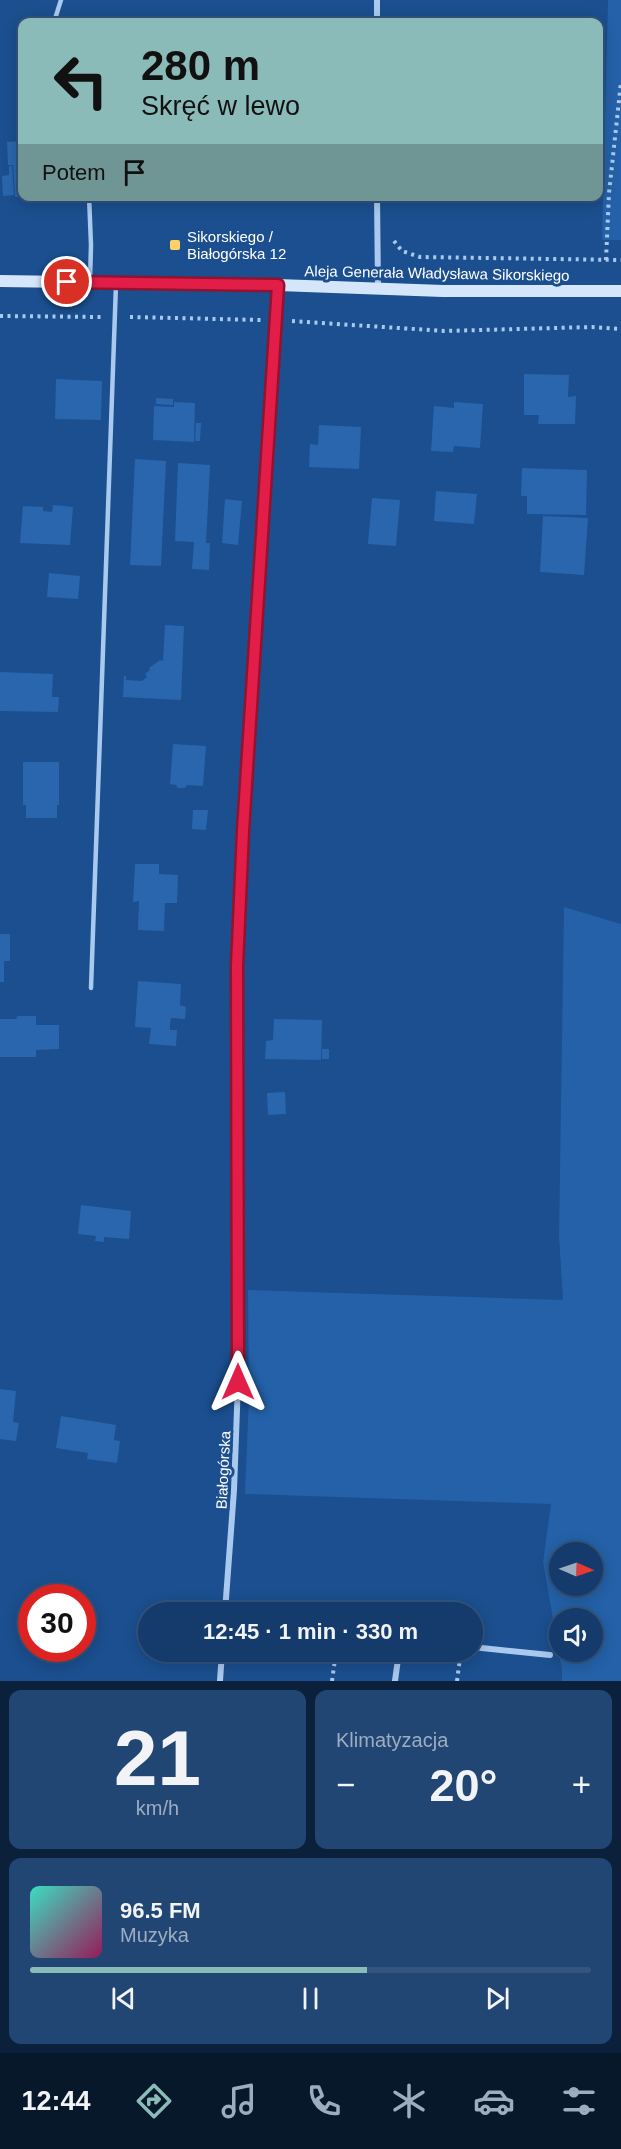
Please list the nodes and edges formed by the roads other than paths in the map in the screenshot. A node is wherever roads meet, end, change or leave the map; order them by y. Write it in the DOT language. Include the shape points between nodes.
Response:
graph roads {
  1 [pos="61,0"];
  2 [pos="377,0"];
  3 [pos="55,18"];
  4 [pos="377,18"];
  5 [pos="89,201"];
  6 [pos="377,201"];
  7 [pos="0,281"];
  8 [pos="90,282"];
  9 [pos="116,283"];
  10 [pos="278,285"];
  11 [pos="378,288"];
  12 [pos="621,291"];
  13 [pos="91,988"];
  14 [pos="226,1602"];
  15 [pos="483,1648"];
  16 [pos="549,1655"];
  17 [pos="221,1662"];
  18 [pos="398,1662"];
  19 [pos="220,1681"];
  20 [pos="395,1681"];
  1 -- 3 [label="lane"];
  2 -- 4 [label="street"];
  5 -- 8 [label="lane"];
  6 -- 11 [label="street"];
  7 -- 8 [label="main road, Aleja Generała Władysława Sikorskiego"];
  8 -- 9 [label="main road, Aleja Generała Władysława Sikorskiego"];
  9 -- 10 [label="main road, Aleja Generała Władysława Sikorskiego"];
  9 -- 13 [label="lane"];
  10 -- 11 [label="main road, Aleja Generała Władysława Sikorskiego"];
  10 -- 14 [label="street, Białogórska" via="237,966 238,1382"];
  11 -- 12 [label="main road, Aleja Generała Władysława Sikorskiego"];
  15 -- 16 [label="street"];
  17 -- 19 [label="street"];
  18 -- 20 [label="street"];
}
